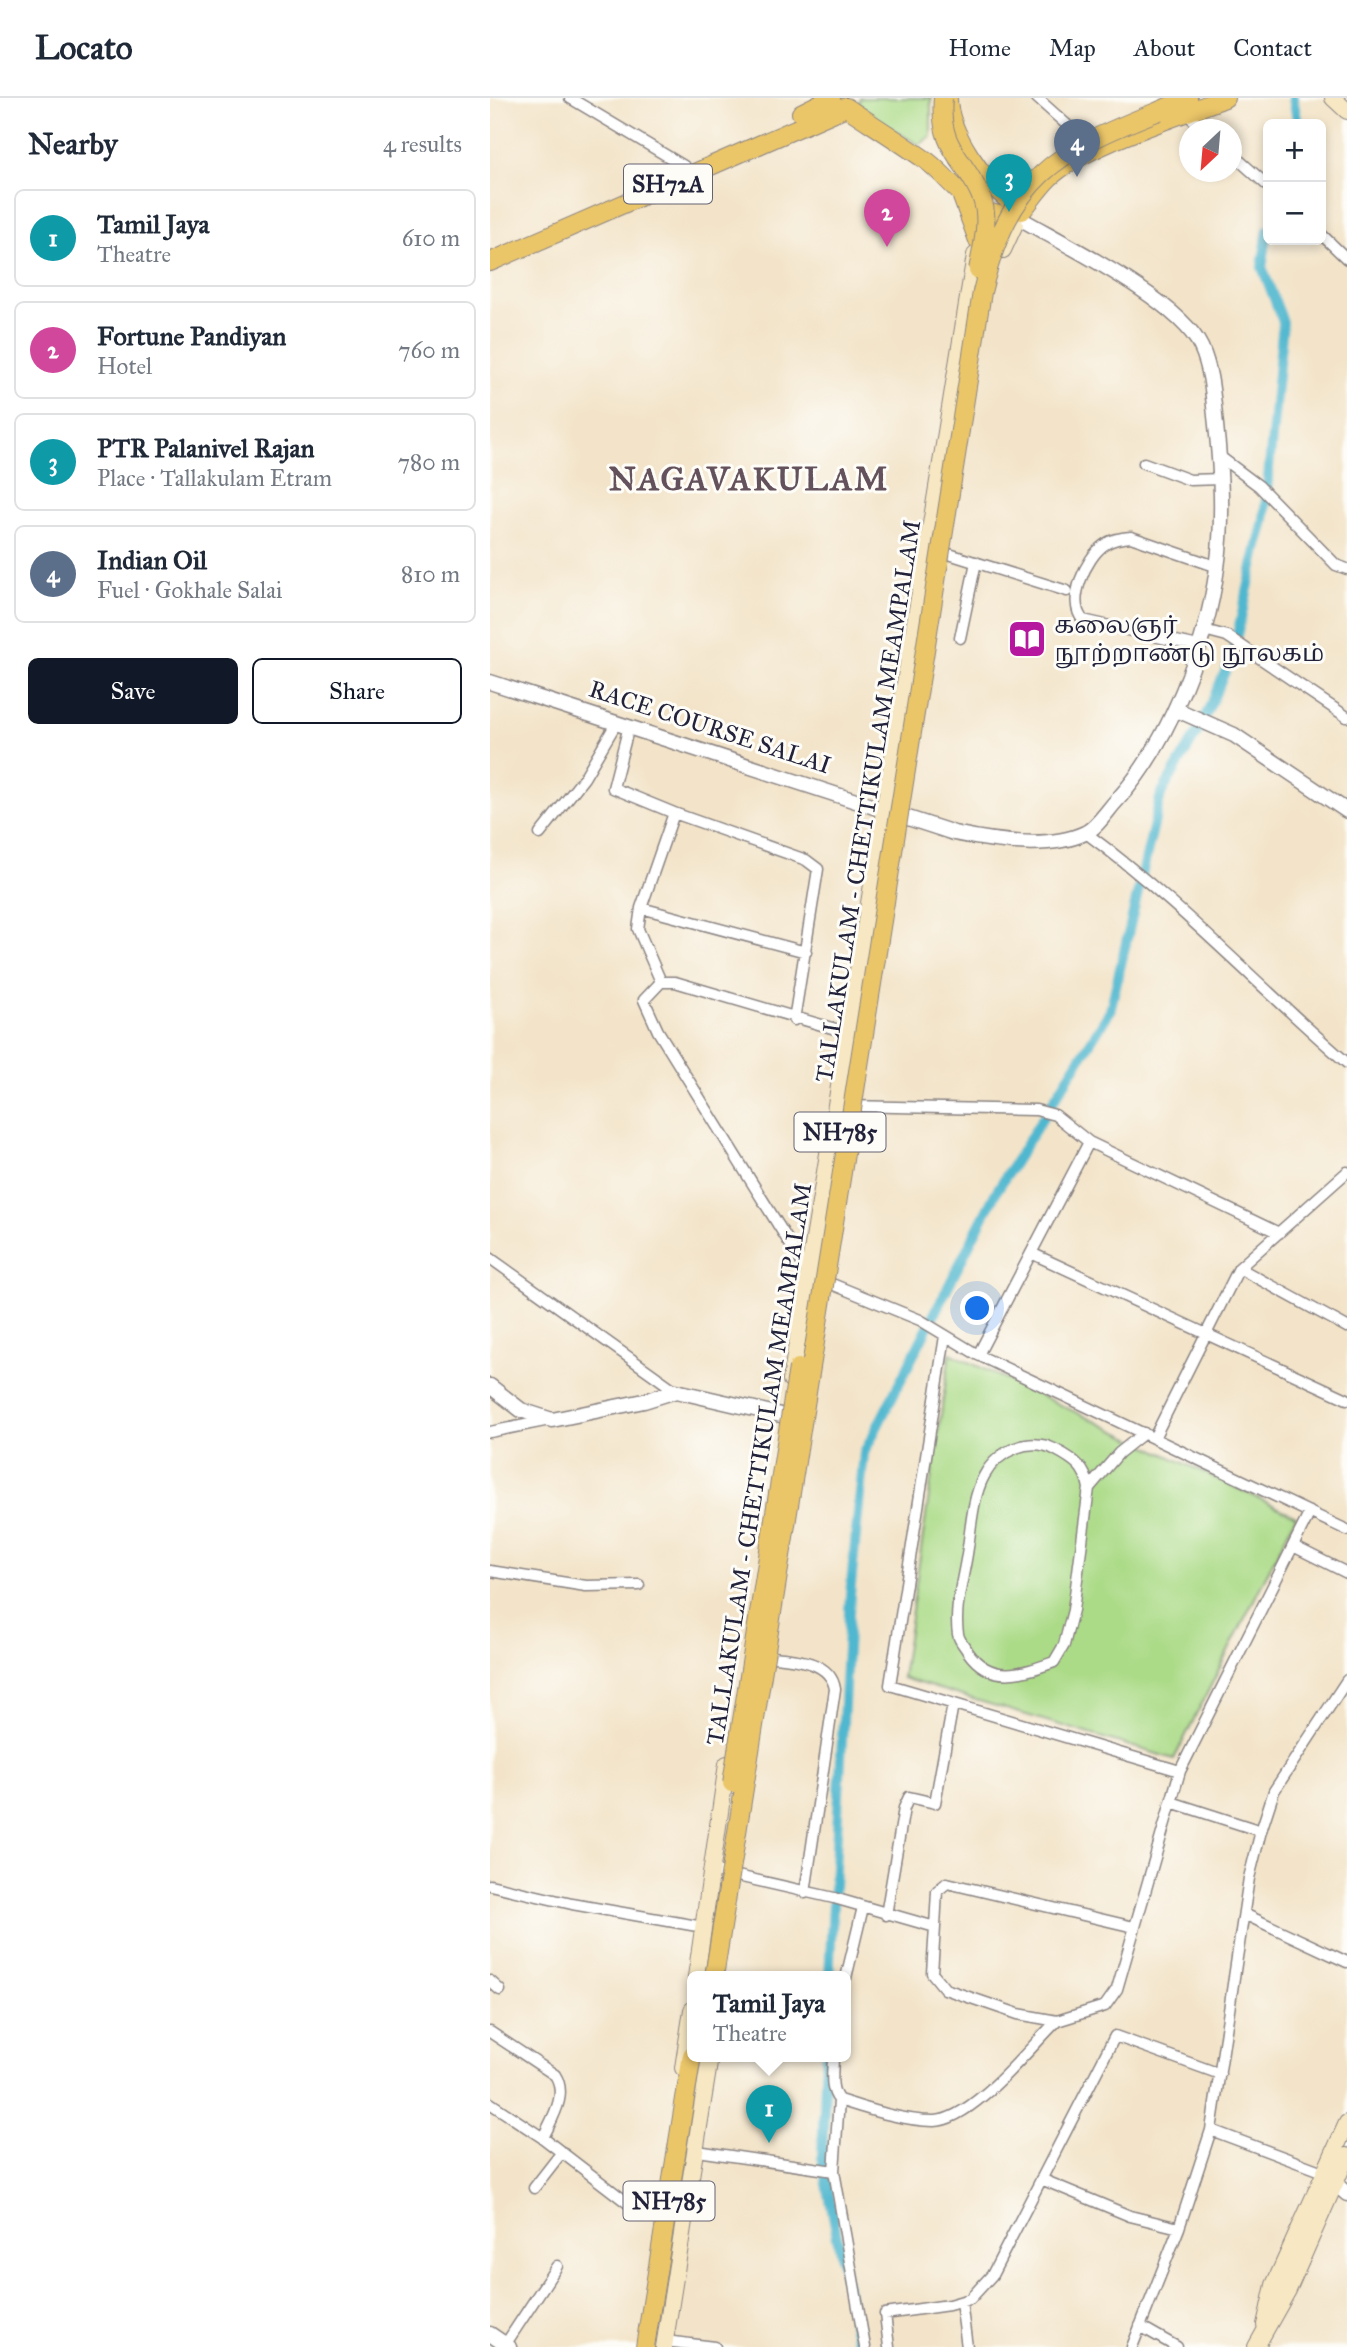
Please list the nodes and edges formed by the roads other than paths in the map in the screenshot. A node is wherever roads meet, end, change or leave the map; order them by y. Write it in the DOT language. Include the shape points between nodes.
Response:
graph roads {
  1 [pos="570,98"];
  2 [pos="943,98"];
  3 [pos="948,98"];
  4 [pos="1037,98"];
  5 [pos="1225,98"];
  6 [pos="1333,98"];
  7 [pos="839,100"];
  8 [pos="1187,106"];
  9 [pos="1347,111"];
  10 [pos="1076,133"];
  11 [pos="1242,163"];
  12 [pos="684,166"];
  13 [pos="1264,182"];
  14 [pos="960,193"];
  15 [pos="1011,215"];
  16 [pos="1326,238"];
  17 [pos="979,243"];
  18 [pos="490,249"];
  19 [pos="1346,256"];
  20 [pos="490,262"];
  21 [pos="1219,456"];
  22 [pos="1144,463"];
  23 [pos="1221,479"];
  24 [pos="949,554"];
  25 [pos="975,562"];
  26 [pos="1218,567"];
  27 [pos="1347,569"];
  28 [pos="1067,591"];
  29 [pos="1204,630"];
  30 [pos="960,638"];
  31 [pos="1198,646"];
  32 [pos="490,682"];
  33 [pos="1175,709"];
  34 [pos="1347,717"];
  35 [pos="623,724"];
  36 [pos="883,811"];
  37 [pos="1347,811"];
  38 [pos="674,813"];
  39 [pos="905,818"];
  40 [pos="1086,833"];
  41 [pos="540,834"];
  42 [pos="641,908"];
  43 [pos="806,952"];
  44 [pos="661,982"];
  45 [pos="794,1020"];
  46 [pos="849,1033"];
  47 [pos="1347,1063"];
  48 [pos="838,1104"];
  49 [pos="860,1107"];
  50 [pos="1089,1142"];
  51 [pos="1347,1172"];
  52 [pos="1279,1233"];
  53 [pos="1031,1253"];
  54 [pos="490,1258"];
  55 [pos="1239,1268"];
  56 [pos="809,1275"];
  57 [pos="831,1284"];
  58 [pos="1347,1327"];
  59 [pos="1207,1332"];
  60 [pos="945,1336"];
  61 [pos="978,1355"];
  62 [pos="490,1386"];
  63 [pos="676,1391"];
  64 [pos="1347,1399"];
  65 [pos="784,1416"];
  66 [pos="552,1420"];
  67 [pos="810,1421"];
  68 [pos="490,1432"];
  69 [pos="1149,1435"];
  70 [pos="1089,1488"];
  71 [pos="1310,1512"];
  72 [pos="1347,1530"];
  73 [pos="1293,1546"];
  74 [pos="490,1571"];
  75 [pos="1347,1573"];
  76 [pos="639,1585"];
  77 [pos="744,1653"];
  78 [pos="771,1657"];
  79 [pos="1345,1687"];
  80 [pos="953,1704"];
  81 [pos="1180,1770"];
  82 [pos="1171,1802"];
  83 [pos="1261,1831"];
  84 [pos="711,1870"];
  85 [pos="737,1876"];
  86 [pos="490,1885"];
  87 [pos="805,1892"];
  88 [pos="863,1907"];
  89 [pos="1244,1914"];
  90 [pos="886,1915"];
  91 [pos="703,1927"];
  92 [pos="935,1927"];
  93 [pos="1134,1927"];
  94 [pos="1347,1962"];
  95 [pos="697,1971"];
  96 [pos="705,1971"];
  97 [pos="715,1971"];
  98 [pos="723,1971"];
  99 [pos="848,1971"];
  100 [pos="490,1981"];
  101 [pos="500,1990"];
  102 [pos="1057,2021"];
  103 [pos="490,2032"];
  104 [pos="687,2041"];
  105 [pos="691,2062"];
  106 [pos="701,2062"];
  107 [pos="709,2062"];
  108 [pos="833,2062"];
  109 [pos="1220,2074"];
  110 [pos="839,2100"];
  111 [pos="490,2103"];
  112 [pos="1347,2123"];
  113 [pos="1211,2130"];
  114 [pos="544,2138"];
  115 [pos="697,2151"];
  116 [pos="562,2152"];
  117 [pos="1347,2156"];
  118 [pos="827,2170"];
  119 [pos="1328,2177"];
  120 [pos="1041,2179"];
  121 [pos="534,2188"];
  122 [pos="1347,2194"];
  123 [pos="642,2214"];
  124 [pos="1179,2228"];
  125 [pos="557,2266"];
  126 [pos="961,2302"];
  127 [pos="1140,2326"];
  128 [pos="490,2334"];
  129 [pos="662,2345"];
  130 [pos="507,2346"];
  131 [pos="637,2347"];
  132 [pos="645,2347"];
  133 [pos="715,2347"];
  134 [pos="865,2347"];
  135 [pos="889,2347"];
  136 [pos="967,2347"];
  137 [pos="1132,2347"];
  138 [pos="1177,2347"];
  139 [pos="1255,2347"];
  1 -- 12 [label="street"];
  2 -- 96 [label="main road, TALLAKULAM - CHETTIKULAM MEAMPALAM / NH785, bridge" via="951,150 982,198 985,221 844,1109 750,1655"];
  3 -- 15 [label="main road" via="964,149"];
  4 -- 10 [label="street"];
  5 -- 8 [label="main road"];
  6 -- 9 [label="main road"];
  7 -- 12 [label="main road, SH72A"];
  7 -- 14 [label="main road" via="928,162"];
  7 -- 20 [label="main road, SH72A"];
  8 -- 15 [label="main road" via="1072,162"];
  8 -- 97 [label="main road, TALLAKULAM - CHETTIKULAM MEAMPALAM / NH785, bridge" via="1159,111 1095,136 1045,169 1015,207 1000,236 982,292"];
  11 -- 13 [label="street"];
  12 -- 18 [label="main road, SH72A"];
  14 -- 15 [label="main road" via="986,213"];
  14 -- 17 [label="main road"];
  15 -- 17 [label="main road" via="982,233"];
  15 -- 21 [label="street" via="1146,294 1181,322 1200,345 1210,373"];
  15 -- 24 [label="main road" via="989,292"];
  16 -- 19 [label="street"];
  17 -- 36 [label="main road"];
  21 -- 23 [label="street"];
  21 -- 27 [label="street" via="1259,486 1336,565"];
  22 -- 23 [label="street" via="1190,480"];
  23 -- 26 [label="street"];
  24 -- 25 [label="street"];
  24 -- 39 [label="main road"];
  25 -- 28 [label="street"];
  25 -- 30 [label="street"];
  26 -- 29 [label="street"];
  26 -- 31 [label="street" via="1131,537 1103,545 1082,576 1076,607 1083,620"];
  29 -- 31 [label="street"];
  29 -- 34 [label="street" via="1227,636"];
  31 -- 33 [label="street"];
  32 -- 35 [label="street, RACE COURSE SALAI"];
  33 -- 37 [label="street" via="1234,735"];
  33 -- 40 [label="street" via="1133,782"];
  35 -- 36 [label="street, RACE COURSE SALAI"];
  35 -- 38 [label="street" via="613,788"];
  35 -- 41 [label="street"];
  36 -- 39 [label="street, RACE COURSE SALAI"];
  36 -- 46 [label="main road"];
  38 -- 42 [label="street"];
  38 -- 43 [label="street" via="814,864 819,875"];
  39 -- 40 [label="street, RACE COURSE SALAI" via="998,843"];
  39 -- 49 [label="main road"];
  40 -- 47 [label="street" via="1150,881"];
  42 -- 43 [label="street"];
  42 -- 44 [label="street" via="640,937"];
  43 -- 45 [label="street"];
  44 -- 45 [label="street" via="675,982"];
  44 -- 56 [label="street" via="647,994 644,1006"];
  45 -- 46 [label="street"];
  46 -- 48 [label="main road"];
  48 -- 49 [label="street"];
  48 -- 56 [label="main road"];
  49 -- 50 [label="street" via="1036,1110 1055,1115"];
  49 -- 57 [label="main road"];
  50 -- 52 [label="street"];
  50 -- 53 [label="street"];
  51 -- 52 [label="street"];
  52 -- 55 [label="street"];
  53 -- 59 [label="street"];
  53 -- 61 [label="street"];
  54 -- 63 [label="street"];
  55 -- 58 [label="street"];
  55 -- 59 [label="street"];
  56 -- 57 [label="street"];
  56 -- 65 [label="main road"];
  57 -- 60 [label="street" via="920,1320"];
  57 -- 67 [label="main road"];
  59 -- 64 [label="street"];
  59 -- 69 [label="street"];
  60 -- 61 [label="street"];
  60 -- 80 [label="street" via="890,1685"];
  61 -- 69 [label="street"];
  62 -- 66 [label="street" via="522,1409"];
  63 -- 65 [label="street"];
  63 -- 66 [label="street"];
  65 -- 67 [label="street"];
  65 -- 77 [label="main road"];
  66 -- 68 [label="street"];
  67 -- 78 [label="main road"];
  69 -- 70 [label="street" via="1119,1453"];
  69 -- 71 [label="street"];
  70 -- 70 [label="street" via="1086,1471 1074,1460 1052,1448 1027,1443 1003,1454 984,1475 957,1616 958,1637 977,1664 998,1674 1020,1674 1054,1662 1064,1645 1073,1610"];
  71 -- 72 [label="street"];
  71 -- 73 [label="street"];
  73 -- 75 [label="street"];
  73 -- 81 [label="street"];
  74 -- 76 [label="street" via="579,1585"];
  77 -- 78 [label="street"];
  77 -- 84 [label="main road"];
  78 -- 85 [label="main road"];
  78 -- 87 [label="street" via="820,1666 829,1671 835,1689"];
  79 -- 83 [label="street" via="1274,1791"];
  80 -- 81 [label="street"];
  80 -- 90 [label="street" via="935,1803 909,1797 904,1808"];
  81 -- 82 [label="street"];
  82 -- 83 [label="street"];
  82 -- 93 [label="street"];
  83 -- 89 [label="street"];
  84 -- 85 [label="street"];
  84 -- 91 [label="main road"];
  85 -- 87 [label="street"];
  85 -- 98 [label="main road"];
  86 -- 91 [label="street"];
  87 -- 88 [label="street"];
  88 -- 90 [label="street"];
  88 -- 99 [label="street"];
  89 -- 94 [label="street"];
  89 -- 109 [label="street"];
  90 -- 92 [label="street"];
  91 -- 95 [label="main road"];
  92 -- 93 [label="street" via="937,1891 947,1883"];
  92 -- 102 [label="street" via="932,1973 945,1989 1018,2014"];
  93 -- 102 [label="street" via="1116,1989 1105,2006"];
  100 -- 101 [label="street"];
  102 -- 110 [label="street" via="974,2103 946,2119 901,2116"];
  103 -- 114 [label="street" via="555,2075 560,2083 561,2094"];
  104 -- 131 [label="main road"];
  105 -- 132 [label="main road, NH785"];
  106 -- 129 [label="main road, NH785"];
  107 -- 115 [label="main road"];
  108 -- 110 [label="street" via="832,2084"];
  109 -- 113 [label="street"];
  109 -- 120 [label="street" via="1115,2036"];
  110 -- 118 [label="street"];
  111 -- 114 [label="street"];
  112 -- 119 [label="main road"];
  113 -- 119 [label="street"];
  113 -- 124 [label="street"];
  114 -- 116 [label="street"];
  115 -- 118 [label="street"];
  115 -- 129 [label="main road"];
  116 -- 121 [label="street"];
  116 -- 123 [label="street"];
  117 -- 119 [label="main road"];
  118 -- 134 [label="street"];
  119 -- 122 [label="street"];
  119 -- 139 [label="main road" via="1273,2285"];
  120 -- 124 [label="street" via="1130,2216"];
  120 -- 126 [label="street" via="992,2275 970,2299"];
  124 -- 127 [label="street"];
  125 -- 130 [label="street"];
  126 -- 135 [label="street" via="886,2314"];
  126 -- 136 [label="street"];
  127 -- 137 [label="street"];
  127 -- 138 [label="street"];
  128 -- 130 [label="street"];
  129 -- 133 [label="street"];
}
